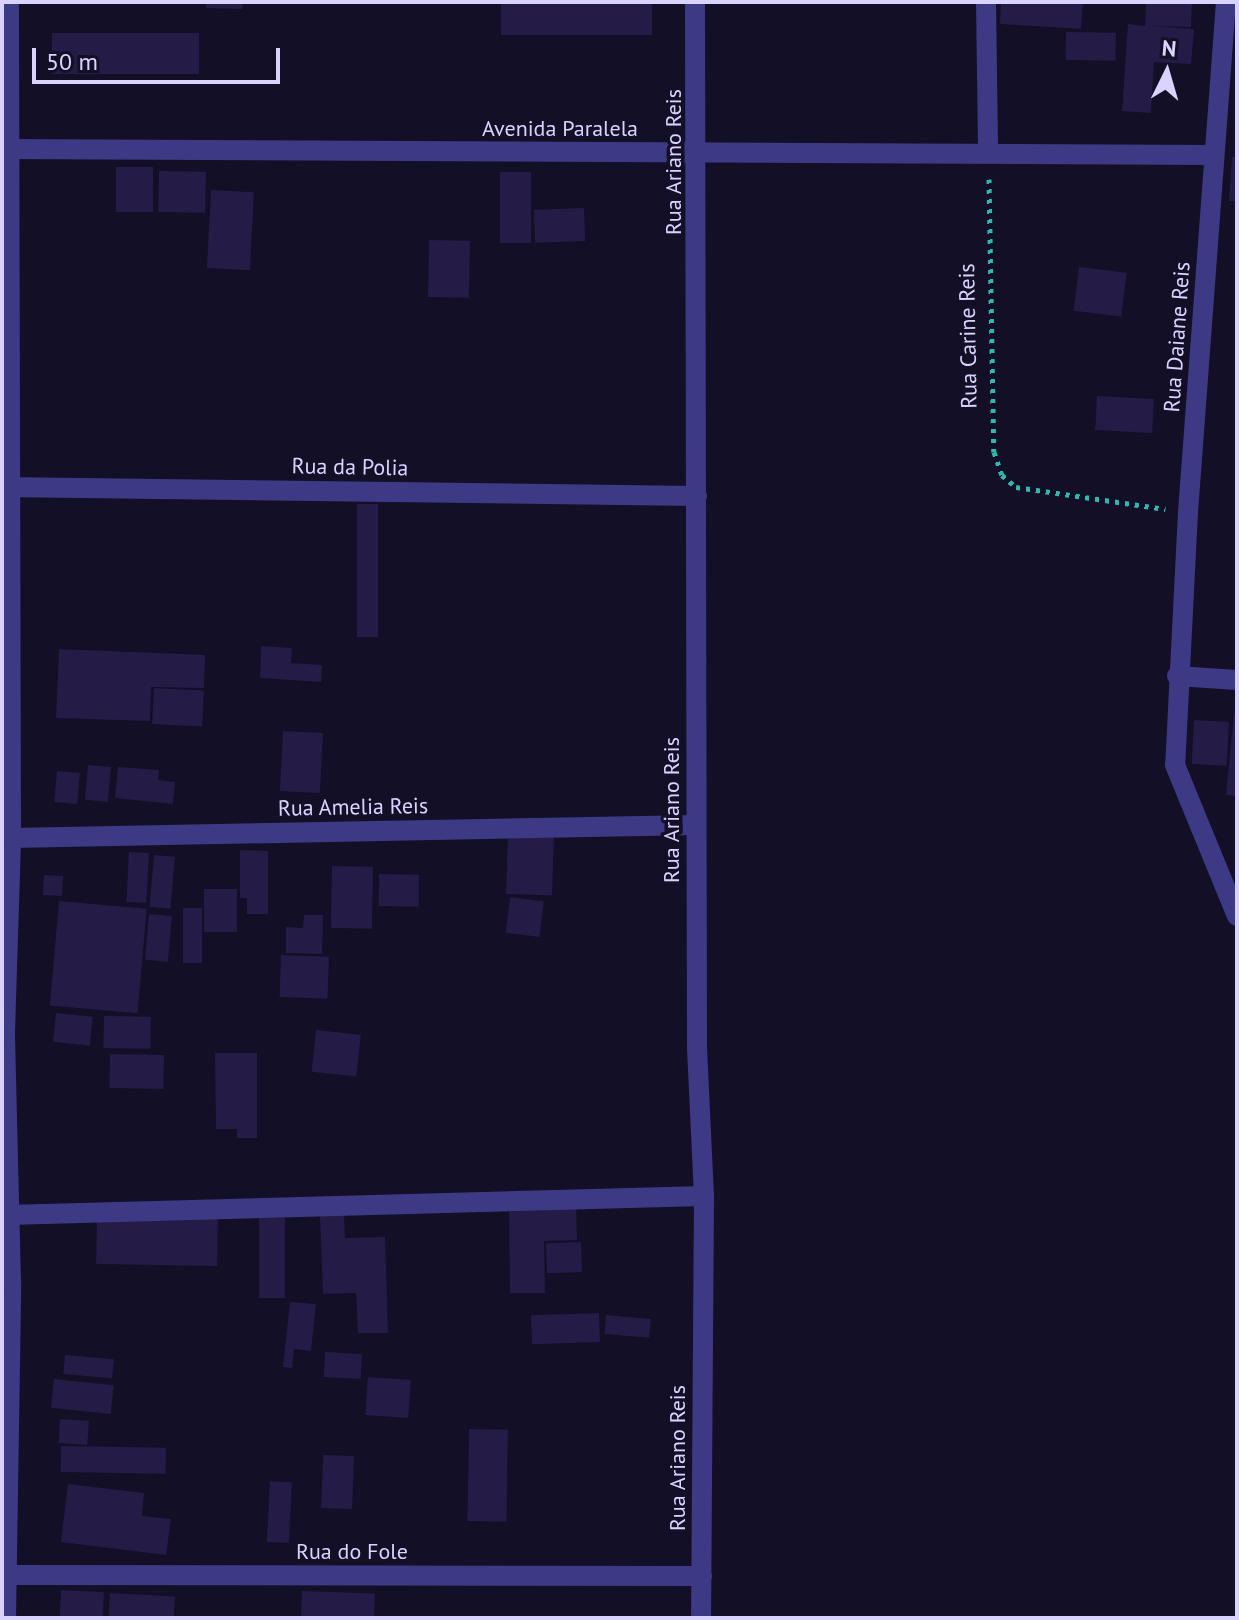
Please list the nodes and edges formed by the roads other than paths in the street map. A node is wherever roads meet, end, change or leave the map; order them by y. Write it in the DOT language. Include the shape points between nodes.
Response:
graph roads {
  1 [pos="9,2"];
  2 [pos="695,2"];
  3 [pos="986,2"];
  4 [pos="1226,2"];
  5 [pos="5,149"];
  6 [pos="988,150"];
  7 [pos="698,154"];
  8 [pos="1214,155"];
  9 [pos="5,487"];
  10 [pos="697,496"];
  11 [pos="1177,676"];
  12 [pos="1237,680"];
  13 [pos="5,788"];
  14 [pos="696,825"];
  15 [pos="11,838"];
  16 [pos="1237,916"];
  17 [pos="4,1032"];
  18 [pos="704,1196"];
  19 [pos="7,1215"];
  20 [pos="7,1283"];
  21 [pos="4,1575"];
  22 [pos="702,1576"];
  23 [pos="6,1618"];
  24 [pos="701,1618"];
  1 -- 5 [label="street"];
  2 -- 7 [label="street, Rua Ariano Reis"];
  3 -- 6 [label="street"];
  4 -- 8 [label="street, Rua Daiane Reis"];
  5 -- 7 [label="street, Avenida Paralela"];
  5 -- 9 [label="street"];
  6 -- 7 [label="street, Avenida Paralela"];
  6 -- 8 [label="street, Avenida Paralela"];
  7 -- 10 [label="street, Rua Ariano Reis"];
  8 -- 11 [label="street, Rua Daiane Reis"];
  9 -- 10 [label="street, Rua da Polia"];
  9 -- 13 [label="street"];
  10 -- 14 [label="street, Rua Ariano Reis"];
  11 -- 12 [label="street"];
  11 -- 16 [label="street, Rua Daiane Reis" via="1175,765"];
  13 -- 15 [label="street"];
  14 -- 15 [label="street, Rua Amelia Reis"];
  14 -- 18 [label="street, Rua Ariano Reis"];
  15 -- 17 [label="street"];
  17 -- 19 [label="street"];
  18 -- 19 [label="street"];
  18 -- 22 [label="street, Rua Ariano Reis"];
  19 -- 20 [label="street"];
  20 -- 21 [label="street"];
  21 -- 22 [label="street, Rua do Fole"];
  21 -- 23 [label="street"];
  22 -- 24 [label="street, Rua Ariano Reis"];
}
